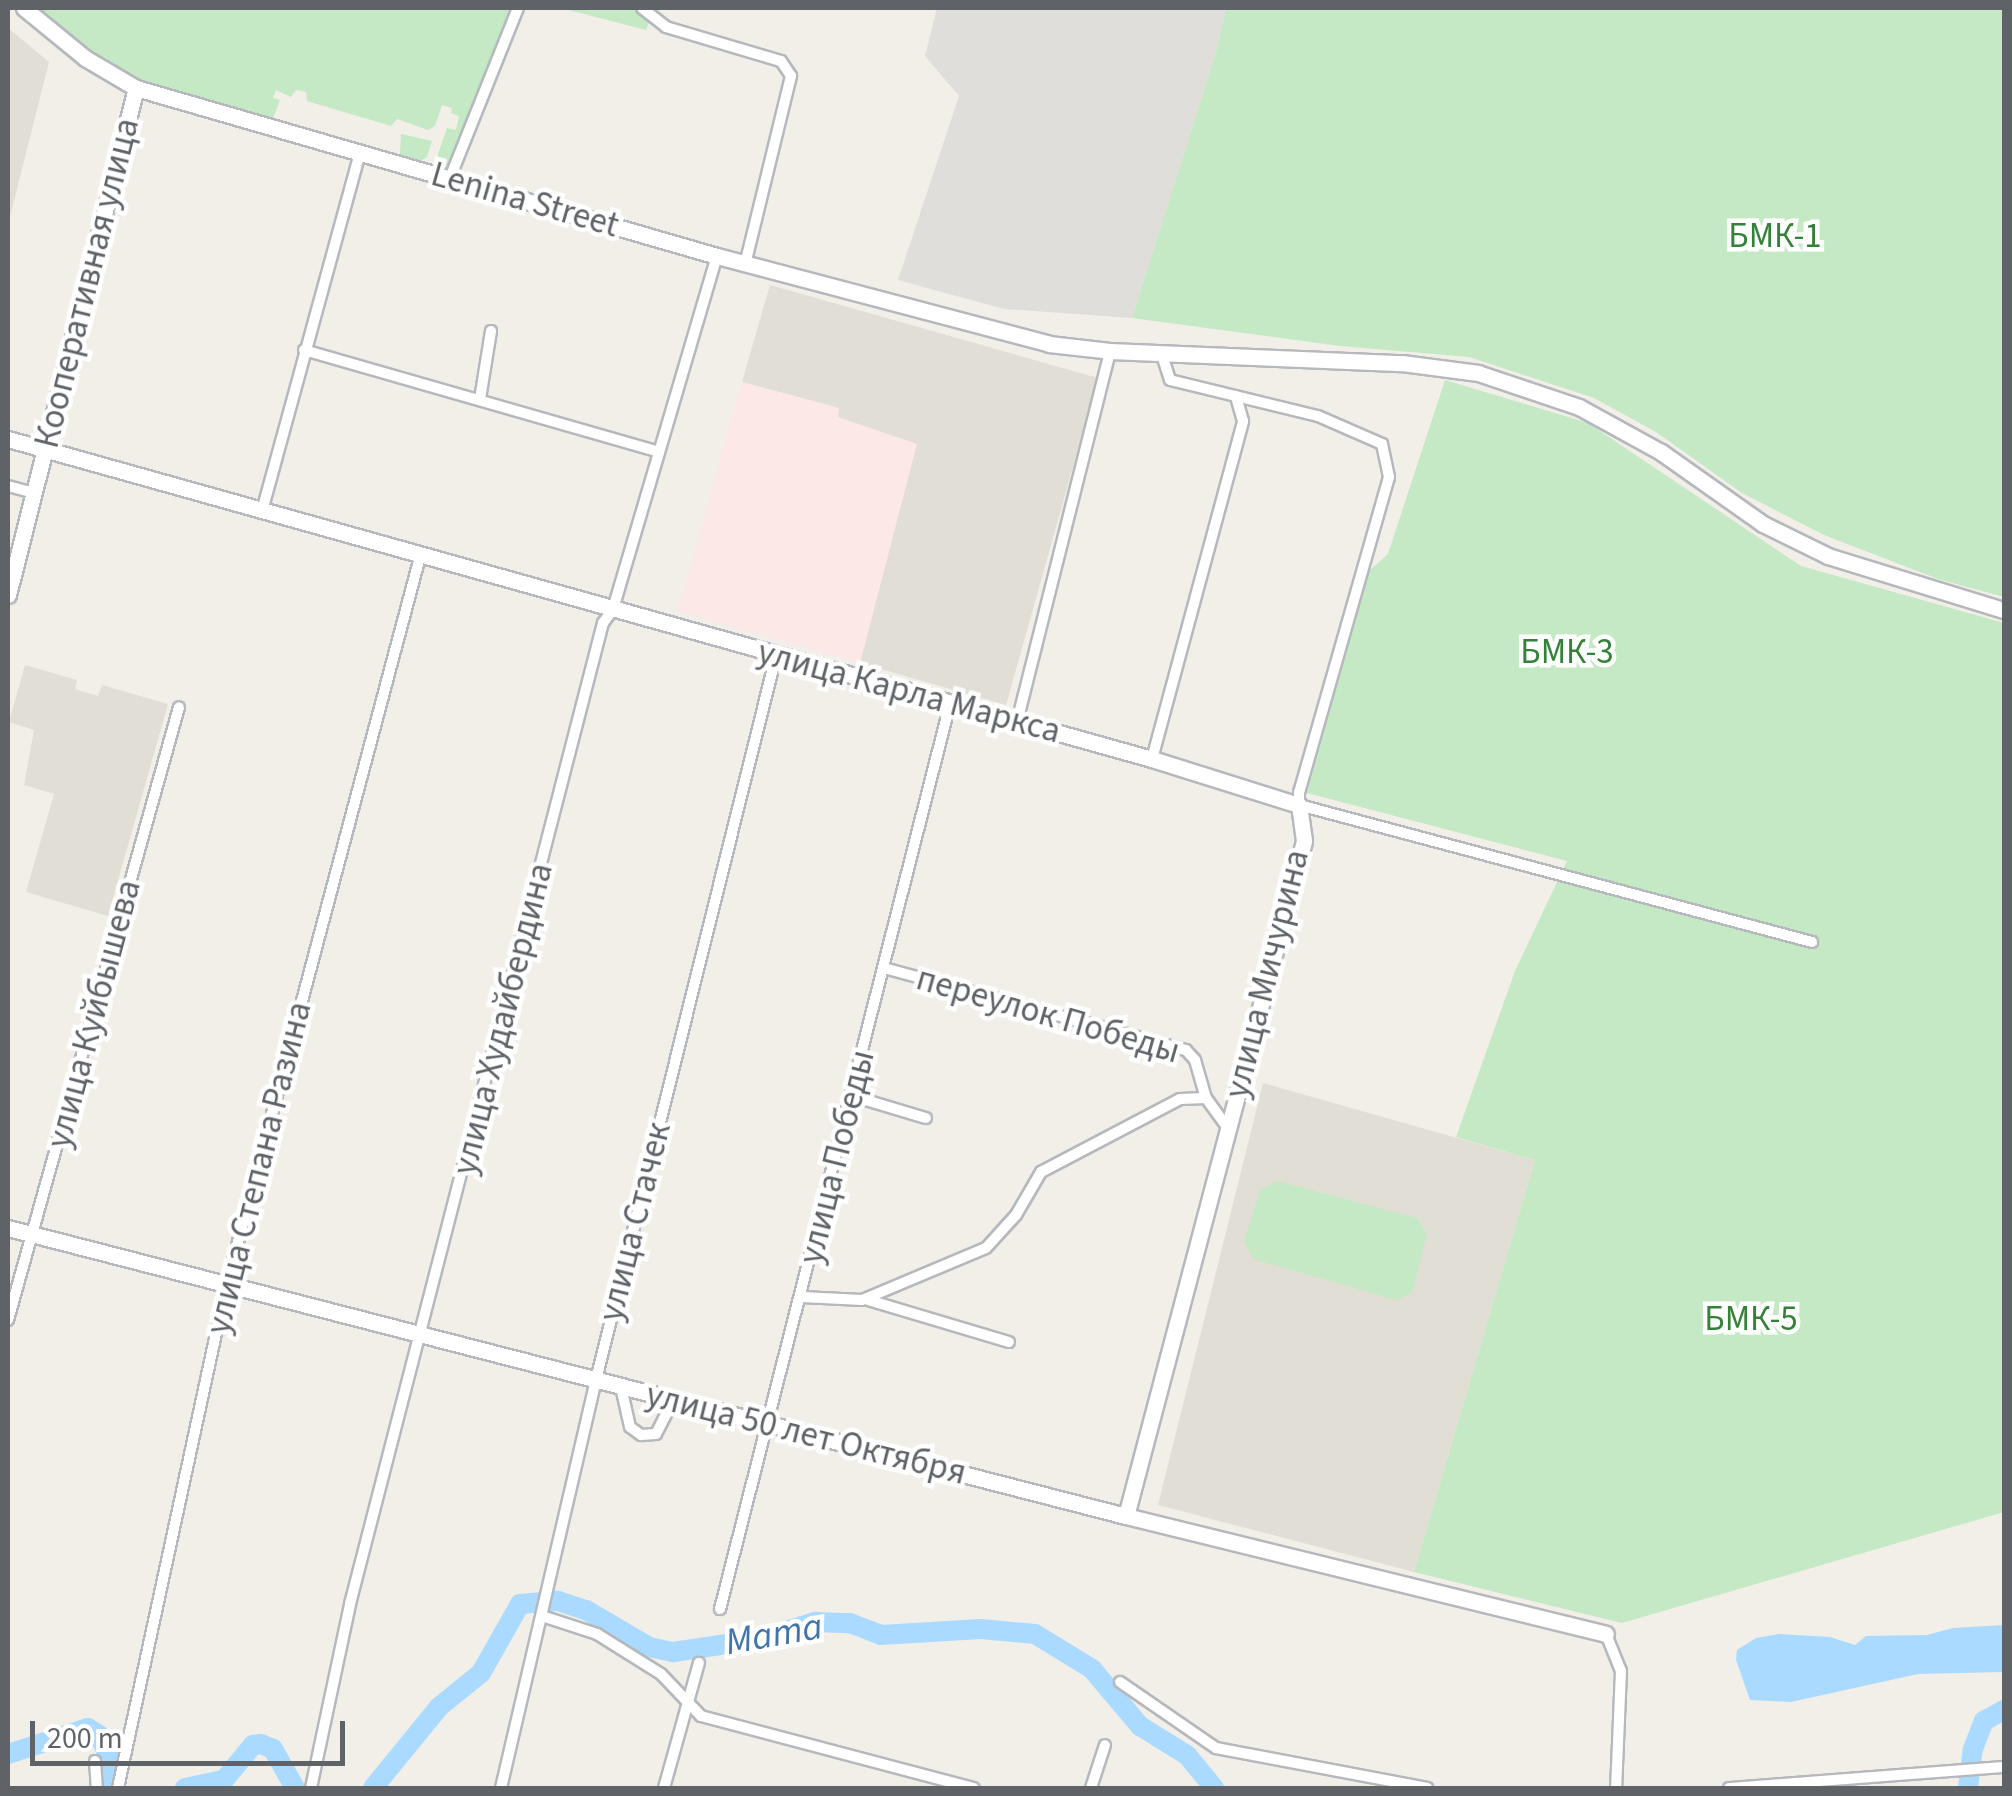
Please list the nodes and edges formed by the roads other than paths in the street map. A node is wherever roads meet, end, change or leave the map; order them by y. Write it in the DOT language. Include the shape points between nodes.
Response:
graph roads {
  1 [pos="24,8"];
  2 [pos="518,8"];
  3 [pos="642,8"];
  4 [pos="136,88"];
  5 [pos="360,153"];
  6 [pos="450,178"];
  7 [pos="717,256"];
  8 [pos="746,264"];
  9 [pos="491,331"];
  10 [pos="304,350"];
  11 [pos="1110,351"];
  12 [pos="1160,352"];
  13 [pos="1236,396"];
  14 [pos="480,400"];
  15 [pos="8,440"];
  16 [pos="46,450"];
  17 [pos="658,452"];
  18 [pos="8,486"];
  19 [pos="35,493"];
  20 [pos="262,511"];
  21 [pos="421,552"];
  22 [pos="8,594"];
  23 [pos="613,609"];
  24 [pos="2004,610"];
  25 [pos="776,656"];
  26 [pos="950,704"];
  27 [pos="179,708"];
  28 [pos="1017,722"];
  29 [pos="1152,759"];
  30 [pos="1299,805"];
  31 [pos="1812,942"];
  32 [pos="884,968"];
  33 [pos="852,1096"];
  34 [pos="1206,1098"];
  35 [pos="926,1118"];
  36 [pos="1228,1128"];
  37 [pos="8,1228"];
  38 [pos="33,1235"];
  39 [pos="226,1287"];
  40 [pos="802,1297"];
  41 [pos="862,1300"];
  42 [pos="8,1320"];
  43 [pos="422,1337"];
  44 [pos="1009,1342"];
  45 [pos="596,1380"];
  46 [pos="621,1387"];
  47 [pos="673,1400"];
  48 [pos="766,1424"];
  49 [pos="1126,1516"];
  50 [pos="720,1609"];
  51 [pos="542,1616"];
  52 [pos="1606,1634"];
  53 [pos="698,1663"];
  54 [pos="1120,1682"];
  55 [pos="687,1706"];
  56 [pos="1105,1745"];
  57 [pos="95,1761"];
  58 [pos="2004,1767"];
  59 [pos="97,1788"];
  60 [pos="118,1788"];
  61 [pos="311,1788"];
  62 [pos="501,1788"];
  63 [pos="664,1788"];
  64 [pos="974,1788"];
  65 [pos="1091,1788"];
  66 [pos="1427,1788"];
  67 [pos="1616,1788"];
  68 [pos="1728,1788"];
  1 -- 4 [label="street, Lenina Street" via="85,58"];
  2 -- 6 [label="street"];
  3 -- 8 [label="street" via="666,27 781,61 790,76"];
  4 -- 5 [label="street, Lenina Street"];
  4 -- 16 [label="street, Кооперативная улица"];
  5 -- 6 [label="street, Lenina Street"];
  5 -- 10 [label="street"];
  6 -- 7 [label="street, Lenina Street"];
  7 -- 8 [label="street, Lenina Street"];
  7 -- 17 [label="street, улица Худайбердина"];
  8 -- 11 [label="street, Lenina Street" via="1049,344"];
  9 -- 14 [label="street"];
  10 -- 14 [label="street"];
  10 -- 20 [label="street"];
  11 -- 12 [label="street, Lenina Street"];
  11 -- 28 [label="street"];
  12 -- 13 [label="street, улица Мичурина" via="1170,380"];
  12 -- 24 [label="street, Lenina Street" via="1478,373 1579,407 1661,452 1763,524 1828,556"];
  13 -- 29 [label="street" via="1243,421"];
  13 -- 30 [label="street, улица Мичурина" via="1318,416 1382,444 1389,477"];
  14 -- 17 [label="street"];
  15 -- 16 [label="street, улица Карла Маркса"];
  16 -- 19 [label="street, Кооперативная улица"];
  16 -- 20 [label="street, улица Карла Маркса"];
  17 -- 23 [label="street, улица Худайбердина"];
  18 -- 19 [label="street"];
  19 -- 22 [label="street, Кооперативная улица"];
  20 -- 21 [label="street, улица Карла Маркса"];
  21 -- 23 [label="street, улица Карла Маркса"];
  21 -- 39 [label="street, улица Степана Разина"];
  23 -- 25 [label="street, улица Карла Маркса"];
  23 -- 43 [label="street, улица Худайбердина" via="603,623"];
  25 -- 26 [label="street, улица Карла Маркса"];
  25 -- 45 [label="street, улица Стачек"];
  26 -- 28 [label="street, улица Карла Маркса"];
  26 -- 32 [label="street, улица Победы"];
  27 -- 38 [label="street, улица Куйбышева"];
  28 -- 29 [label="street, улица Карла Маркса"];
  29 -- 30 [label="street, улица Карла Маркса"];
  30 -- 31 [label="street, улица Карла Маркса"];
  30 -- 36 [label="street, улица Мичурина" via="1304,841"];
  32 -- 33 [label="street, улица Победы"];
  32 -- 34 [label="street, переулок Победы" via="1186,1050"];
  33 -- 35 [label="street"];
  33 -- 40 [label="street, улица Победы"];
  34 -- 36 [label="street, переулок Победы"];
  34 -- 41 [label="street" via="1180,1099 1041,1172 986,1248"];
  36 -- 49 [label="street, улица Мичурина"];
  37 -- 38 [label="street, улица 50 лет Октября"];
  38 -- 39 [label="street, улица 50 лет Октября"];
  38 -- 42 [label="street, улица Куйбышева"];
  39 -- 43 [label="street, улица 50 лет Октября"];
  39 -- 60 [label="street, улица Степана Разина"];
  40 -- 41 [label="street"];
  40 -- 48 [label="street, улица Победы"];
  41 -- 44 [label="street"];
  43 -- 45 [label="street, улица 50 лет Октября"];
  43 -- 61 [label="street, улица Худайбердина" via="350,1604"];
  45 -- 46 [label="street, улица 50 лет Октября"];
  45 -- 51 [label="street, улица Стачек"];
  46 -- 47 [label="street, улица 50 лет Октября"];
  46 -- 47 [label="street" via="630,1428 642,1435 656,1434"];
  47 -- 48 [label="street, улица 50 лет Октября"];
  48 -- 49 [label="street, улица 50 лет Октября"];
  48 -- 50 [label="street, улица Победы"];
  49 -- 52 [label="street, улица 50 лет Октября"];
  51 -- 55 [label="street" via="597,1634 661,1674"];
  51 -- 62 [label="street, улица Стачек"];
  52 -- 67 [label="street" via="1621,1670"];
  53 -- 55 [label="street"];
  54 -- 66 [label="street" via="1216,1748"];
  55 -- 63 [label="street"];
  55 -- 64 [label="street" via="701,1716"];
  56 -- 65 [label="street"];
  57 -- 59 [label="street"];
  58 -- 68 [label="street"];
}
